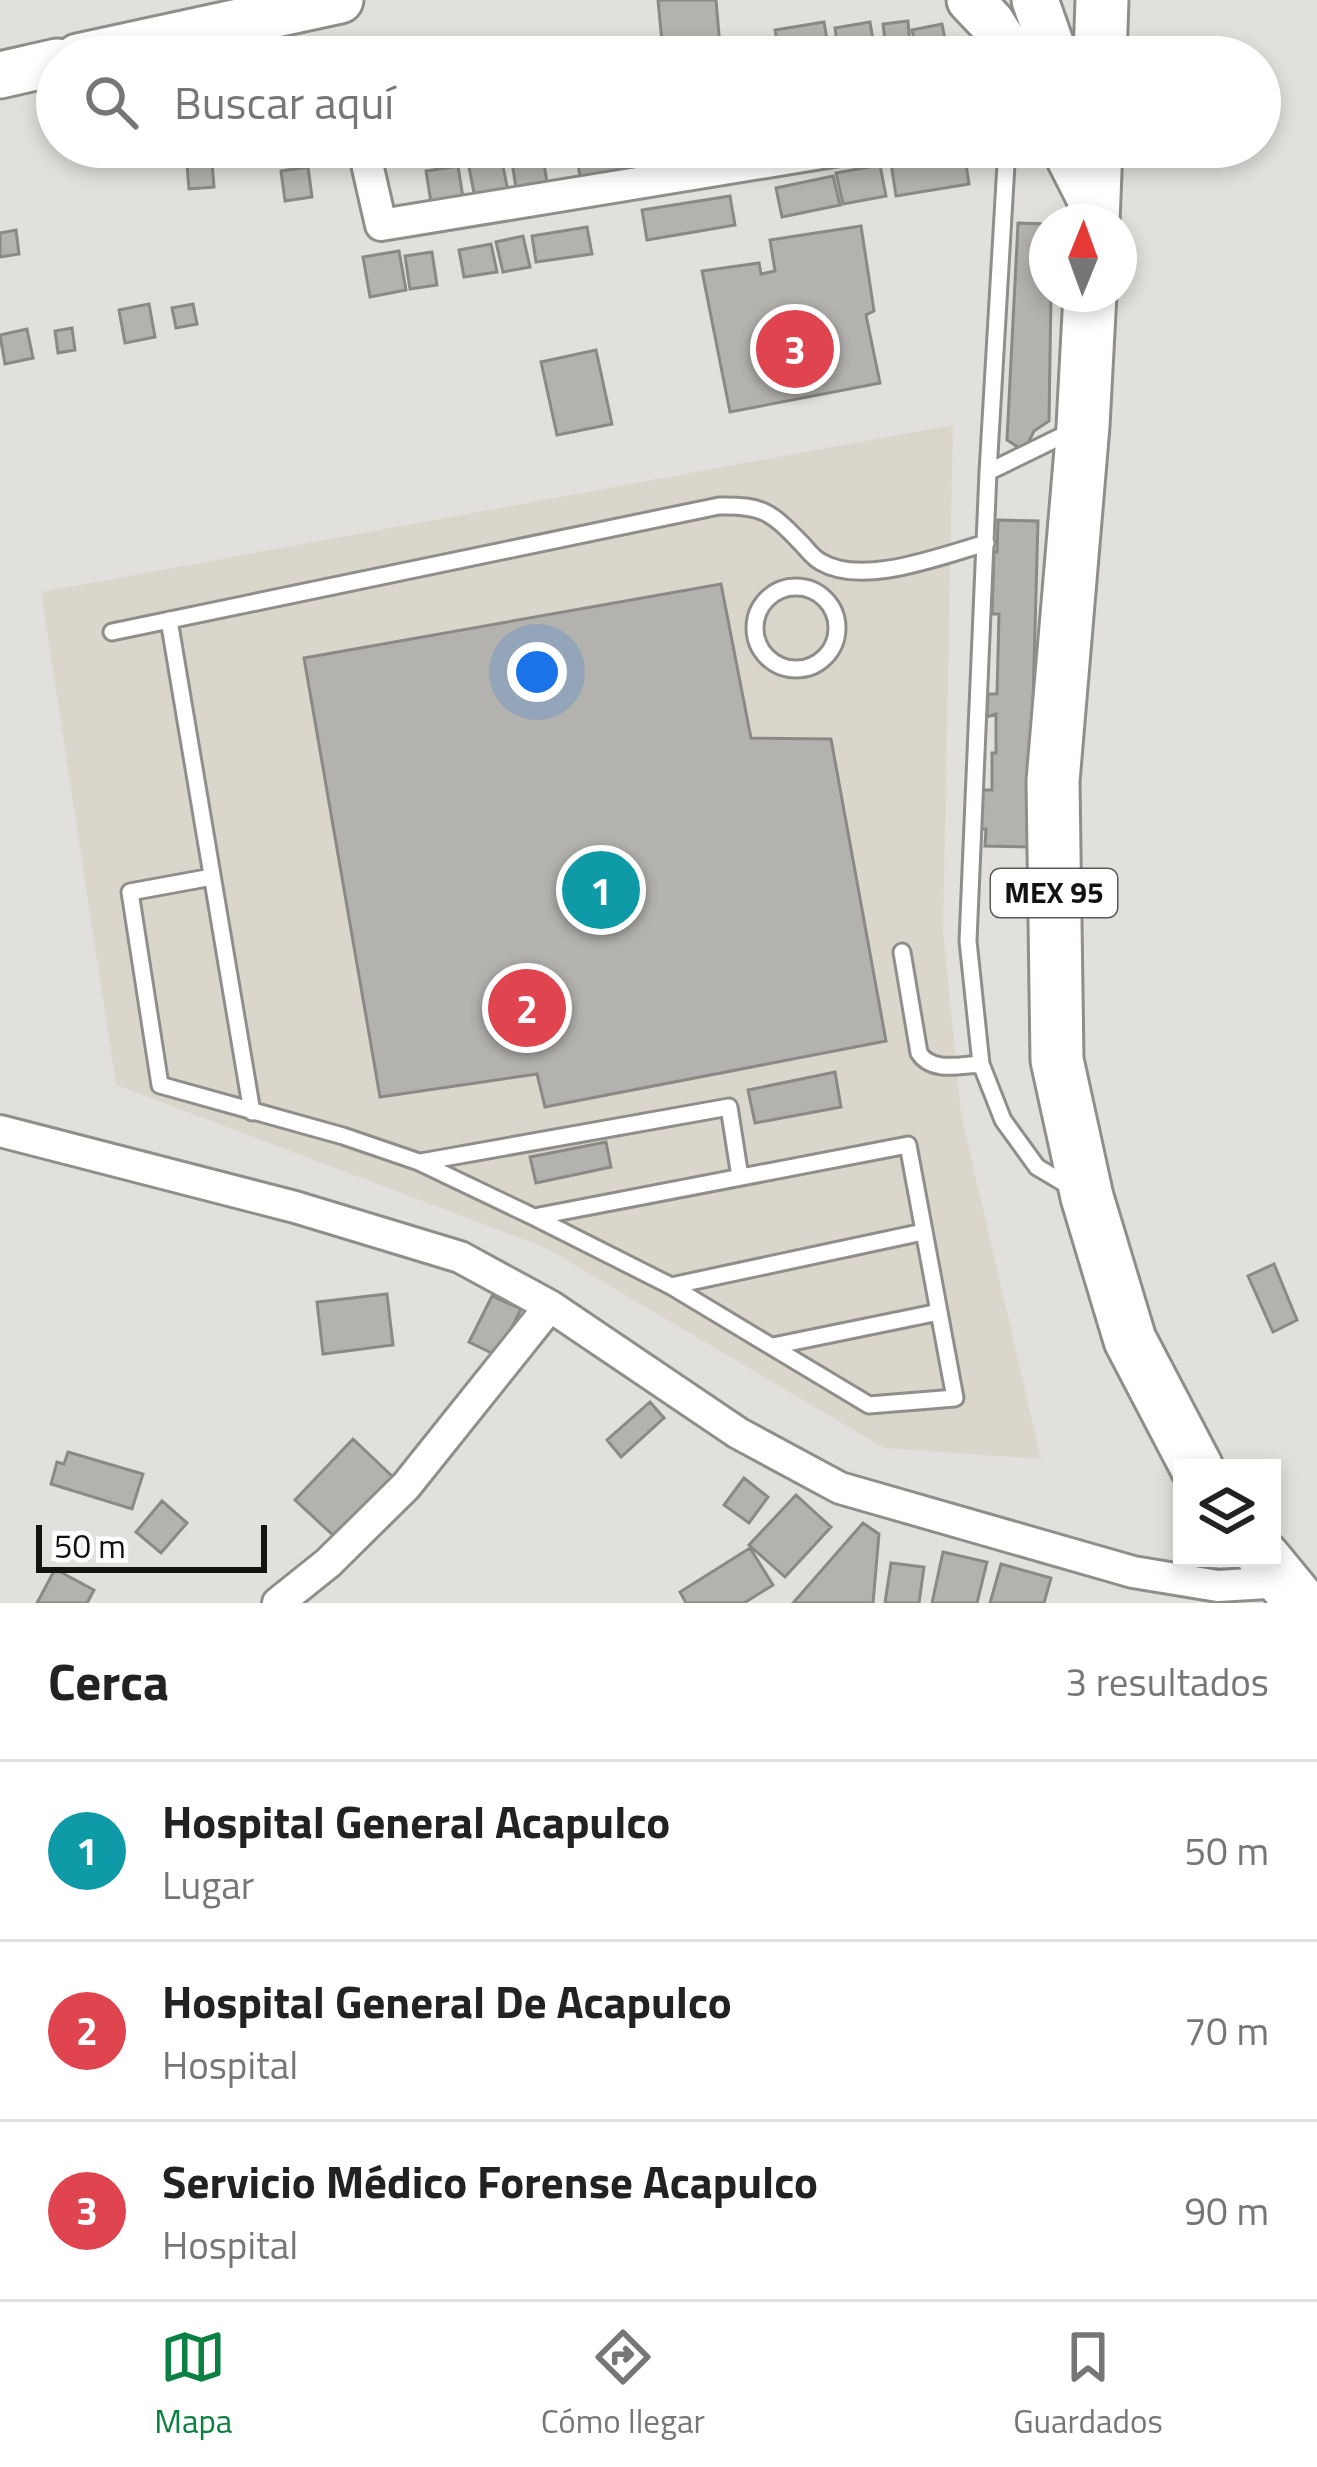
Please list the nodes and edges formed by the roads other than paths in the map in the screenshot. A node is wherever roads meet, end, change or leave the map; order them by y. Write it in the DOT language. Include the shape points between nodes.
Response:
graph roads {
  1 [pos="340,0"];
  2 [pos="970,0"];
  3 [pos="1035,0"];
  4 [pos="1102,0"];
  5 [pos="175,36"];
  6 [pos="1000,36"];
  7 [pos="1048,36"];
  8 [pos="1101,36"];
  9 [pos="36,66"];
  10 [pos="0,74"];
  11 [pos="368,168"];
  12 [pos="730,168"];
  13 [pos="1005,168"];
  14 [pos="1073,168"];
  15 [pos="1085,168"];
  16 [pos="1095,168"];
  17 [pos="1090,204"];
  18 [pos="1092,204"];
  19 [pos="1094,204"];
  20 [pos="1089,312"];
  21 [pos="1083,426"];
  22 [pos="988,472"];
  23 [pos="986,542"];
  24 [pos="820,562"];
  25 [pos="812,589"];
  26 [pos="169,620"];
  27 [pos="112,632"];
  28 [pos="212,877"];
  29 [pos="902,952"];
  30 [pos="981,1064"];
  31 [pos="252,1112"];
  32 [pos="0,1131"];
  33 [pos="418,1162"];
  34 [pos="740,1177"];
  35 [pos="1087,1196"];
  36 [pos="534,1216"];
  37 [pos="923,1232"];
  38 [pos="671,1286"];
  39 [pos="550,1306"];
  40 [pos="939,1312"];
  41 [pos="772,1346"];
  42 [pos="1192,1459"];
  43 [pos="1282,1581"];
  44 [pos="278,1603"];
  1 -- 5 [label="main road"];
  2 -- 6 [label="main road"];
  3 -- 7 [label="main road"];
  4 -- 8 [label="main road"];
  9 -- 10 [label="main road"];
  11 -- 12 [label="street" via="381,225"];
  13 -- 22 [label="lane"];
  14 -- 17 [label="main road"];
  15 -- 18 [label="main road"];
  16 -- 19 [label="main road"];
  20 -- 21 [label="main road, MEX 95"];
  21 -- 22 [label="lane"];
  21 -- 35 [label="main road, MEX 95" via="1052,781 1057,1060"];
  22 -- 23 [label="lane"];
  23 -- 24 [label="lane" via="901,567 850,571"];
  23 -- 30 [label="lane" via="968,941"];
  24 -- 25 [label="lane"];
  24 -- 26 [label="lane" via="772,514 719,506"];
  25 -- 25 [label="lane" via="833,608 836,640 820,662 778,665 755,633 761,606 783,589"];
  26 -- 27 [label="lane"];
  26 -- 28 [label="lane"];
  28 -- 31 [label="lane"];
  28 -- 31 [label="lane" via="130,892 160,1085"];
  29 -- 30 [label="lane" via="925,1062"];
  30 -- 35 [label="lane" via="1003,1120 1037,1167"];
  31 -- 33 [label="lane"];
  32 -- 39 [label="street" via="460,1257"];
  33 -- 34 [label="lane" via="729,1107"];
  33 -- 36 [label="lane"];
  34 -- 36 [label="lane"];
  34 -- 37 [label="lane" via="908,1145"];
  35 -- 42 [label="main road, MEX 95" via="1130,1340"];
  36 -- 38 [label="lane"];
  37 -- 38 [label="lane"];
  37 -- 40 [label="lane"];
  38 -- 41 [label="lane"];
  39 -- 43 [label="street" via="738,1433 840,1488 1133,1572 1218,1586"];
  39 -- 44 [label="street" via="406,1486"];
  40 -- 41 [label="lane"];
  40 -- 41 [label="lane" via="955,1399 869,1405"];
}
